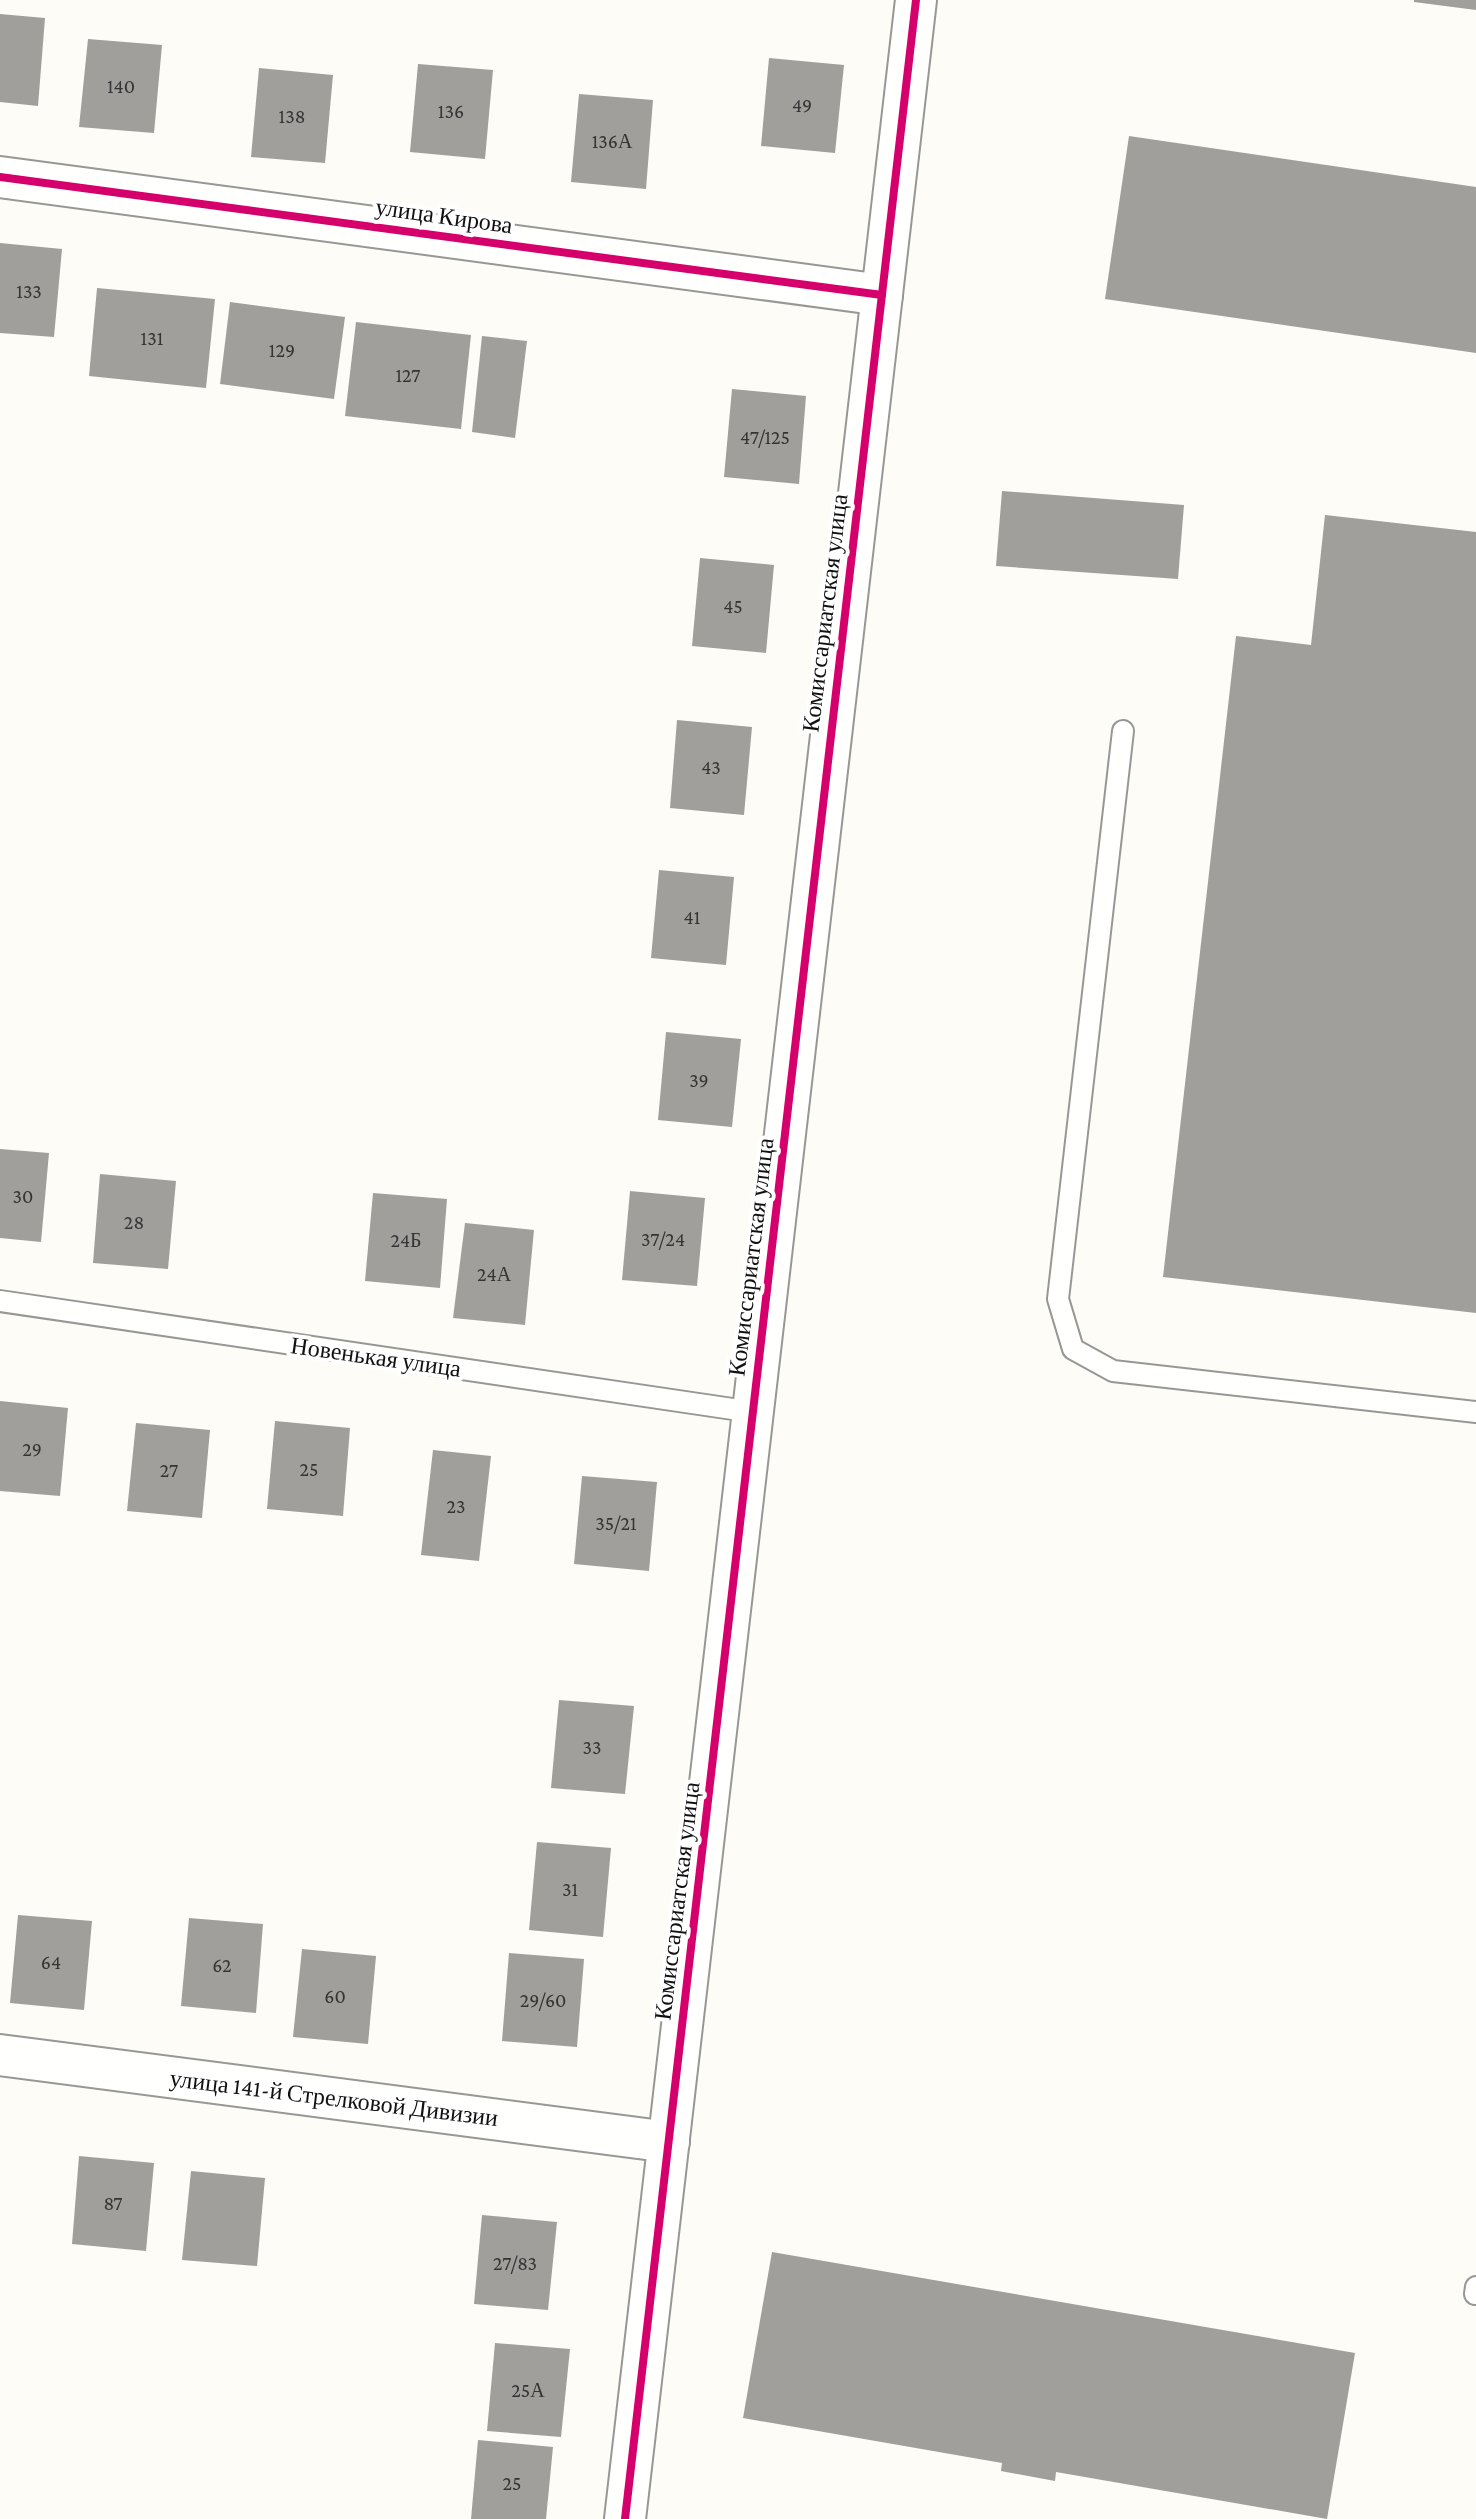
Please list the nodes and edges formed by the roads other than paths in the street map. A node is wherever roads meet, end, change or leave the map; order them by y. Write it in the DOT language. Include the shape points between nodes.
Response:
graph roads {
  1 [pos="916,0"];
  2 [pos="0,177"];
  3 [pos="882,295"];
  4 [pos="1123,731"];
  5 [pos="0,1301"];
  6 [pos="753,1412"];
  7 [pos="1476,1412"];
  8 [pos="0,2055"];
  9 [pos="669,2142"];
  10 [pos="1476,2287"];
  11 [pos="1475,2294"];
  12 [pos="625,2519"];
  1 -- 3 [label="street, Комиссариатская улица"];
  2 -- 3 [label="street, улица Кирова"];
  3 -- 6 [label="street, Комиссариатская улица"];
  4 -- 7 [label="lane" via="1058,1299 1073,1349 1113,1371"];
  5 -- 6 [label="lane, Новенькая улица"];
  6 -- 9 [label="street, Комиссариатская улица"];
  8 -- 9 [label="street, улица 141-й Стрелковой Дивизии"];
  9 -- 12 [label="street, Комиссариатская улица"];
  10 -- 11 [label="lane"];
}
